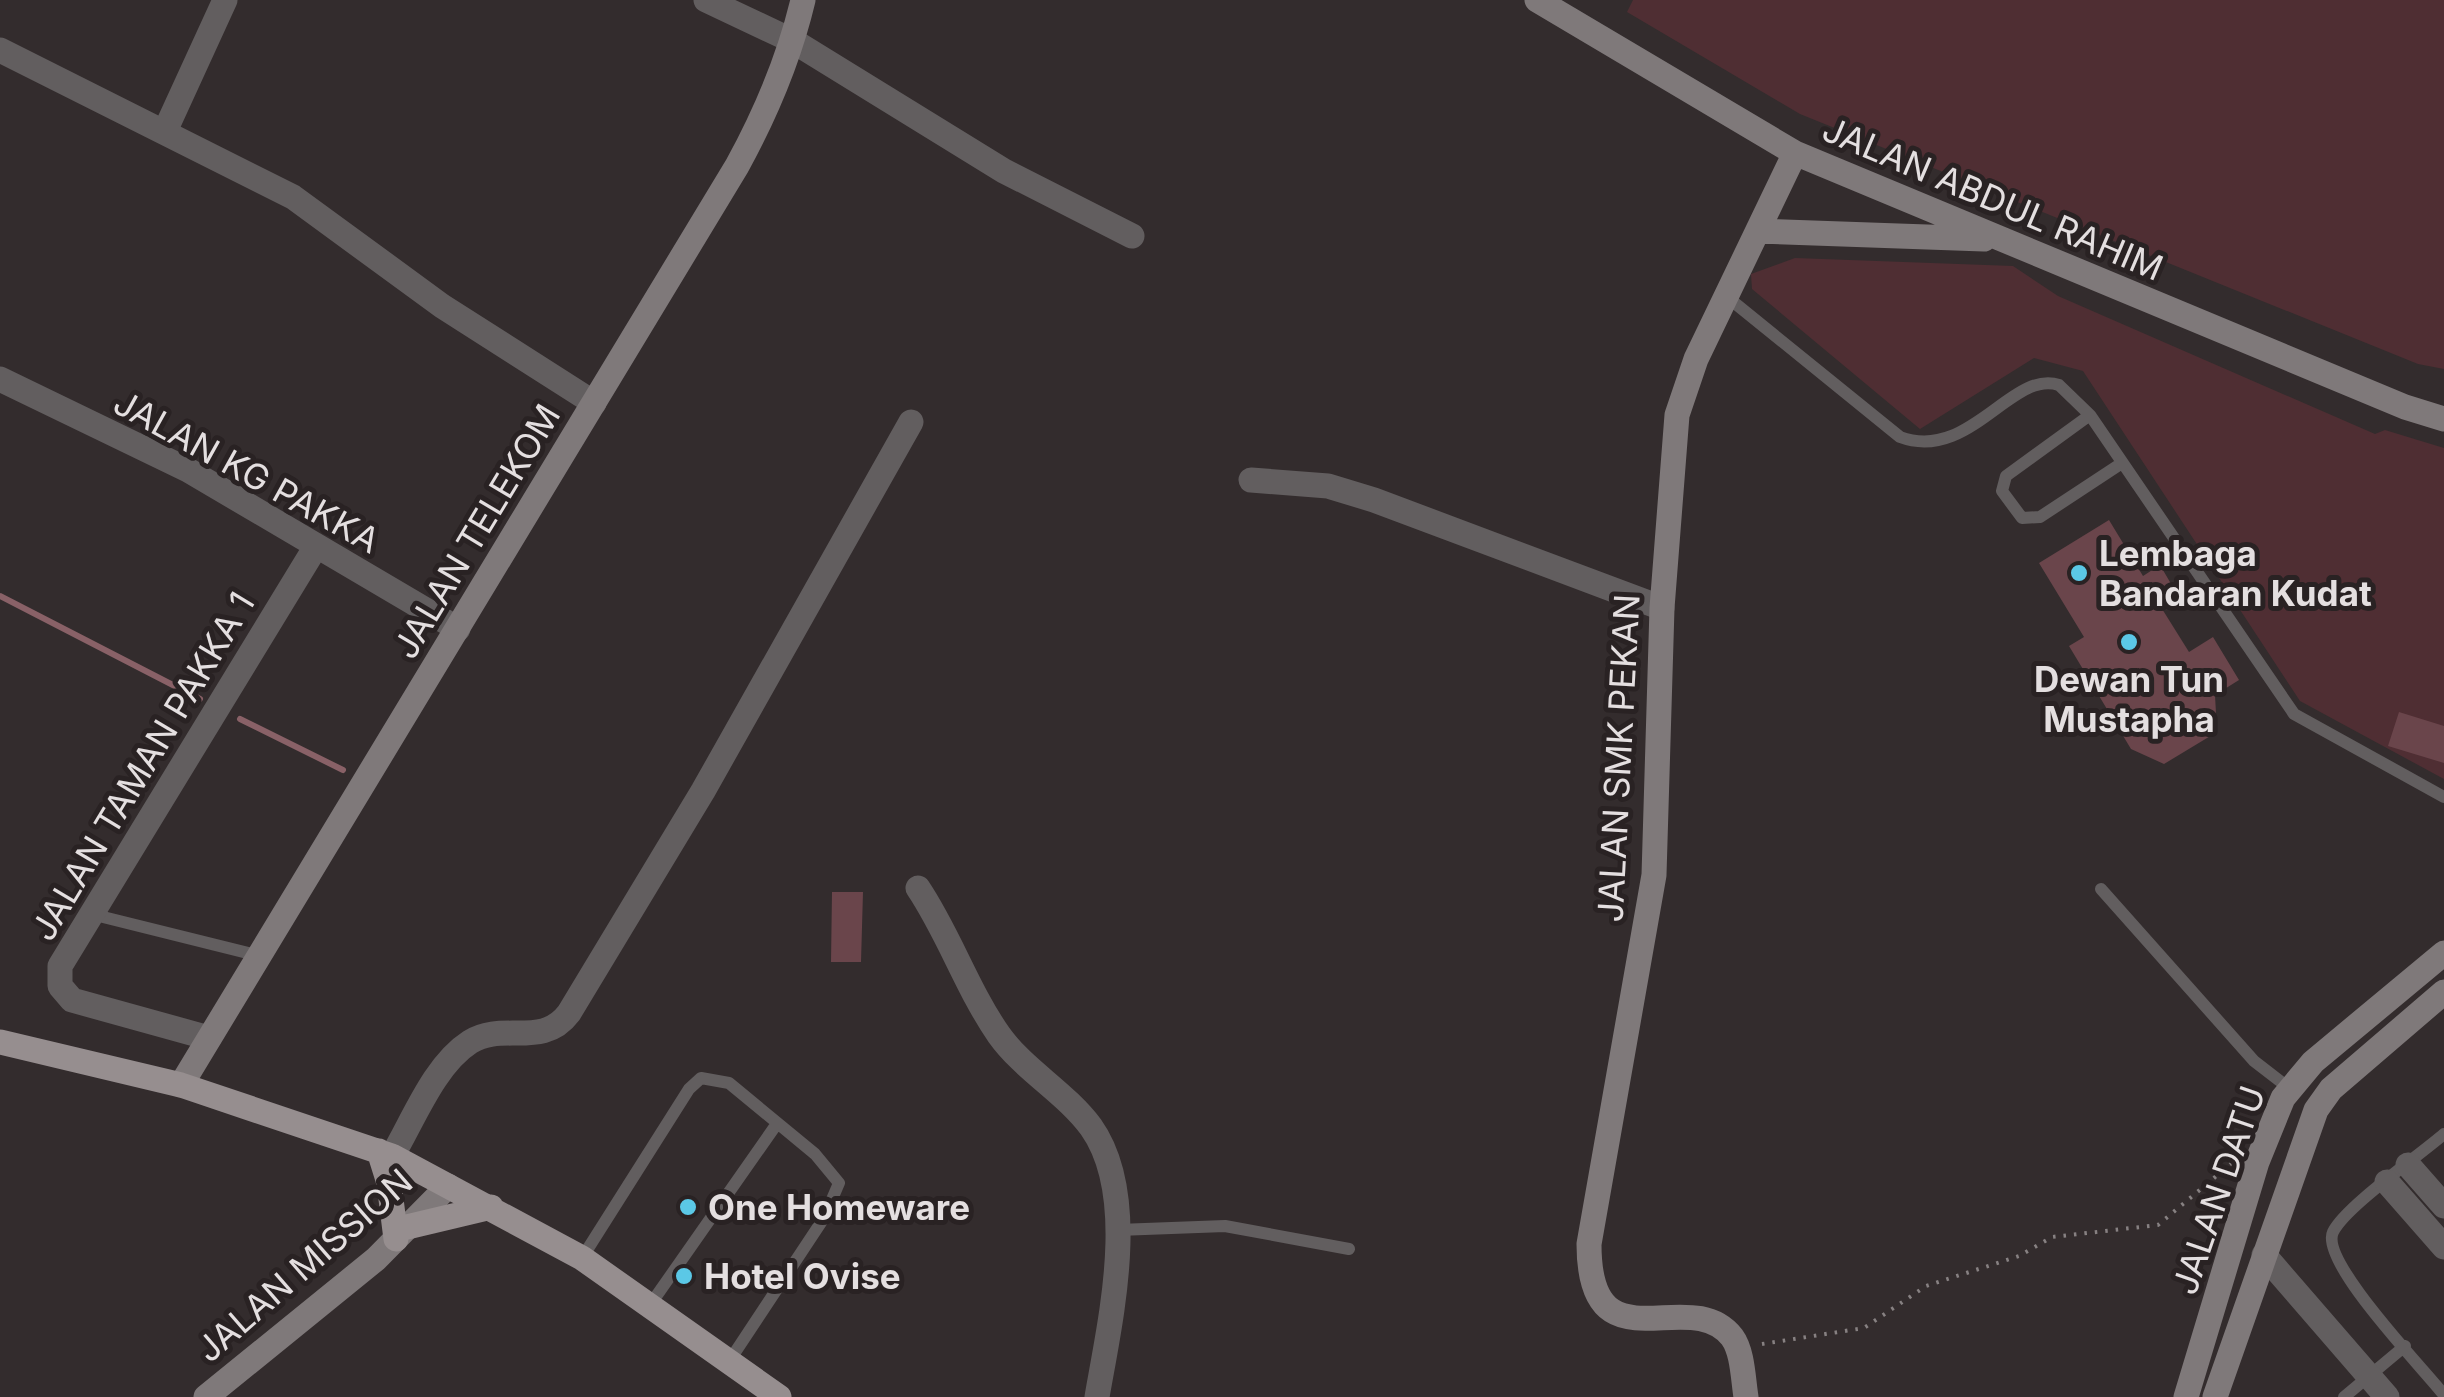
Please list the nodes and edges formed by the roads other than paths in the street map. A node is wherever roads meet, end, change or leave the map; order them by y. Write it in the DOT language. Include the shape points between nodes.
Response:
graph roads {
  1 [pos="225,0"];
  2 [pos="706,0"];
  3 [pos="802,0"];
  4 [pos="1537,0"];
  5 [pos="793,41"];
  6 [pos="0,50"];
  7 [pos="165,132"];
  8 [pos="1795,154"];
  9 [pos="1758,231"];
  10 [pos="1132,236"];
  11 [pos="1999,240"];
  12 [pos="1726,296"];
  13 [pos="0,379"];
  14 [pos="594,403"];
  15 [pos="2090,415"];
  16 [pos="2444,419"];
  17 [pos="911,422"];
  18 [pos="2122,462"];
  19 [pos="1251,480"];
  20 [pos="315,548"];
  21 [pos="1662,608"];
  22 [pos="458,629"];
  23 [pos="2444,797"];
  24 [pos="918,888"];
  25 [pos="2101,889"];
  26 [pos="91,914"];
  27 [pos="2444,953"];
  28 [pos="260,956"];
  29 [pos="2444,992"];
  30 [pos="210,1038"];
  31 [pos="0,1042"];
  32 [pos="181,1086"];
  33 [pos="2289,1088"];
  34 [pos="776,1125"];
  35 [pos="2444,1134"];
  36 [pos="385,1154"];
  37 [pos="2408,1165"];
  38 [pos="2386,1182"];
  39 [pos="448,1186"];
  40 [pos="2444,1206"];
  41 [pos="491,1207"];
  42 [pos="1118,1230"];
  43 [pos="401,1233"];
  44 [pos="2444,1248"];
  45 [pos="1349,1250"];
  46 [pos="2264,1255"];
  47 [pos="582,1258"];
  48 [pos="650,1305"];
  49 [pos="2405,1346"];
  50 [pos="2202,1348"];
  51 [pos="2229,1358"];
  52 [pos="728,1363"];
  53 [pos="2369,1376"];
  54 [pos="2192,1394"];
  55 [pos="2444,1395"];
  56 [pos="206,1397"];
  57 [pos="779,1397"];
  58 [pos="1098,1397"];
  59 [pos="1746,1397"];
  60 [pos="2216,1397"];
  61 [pos="2344,1397"];
  62 [pos="2387,1397"];
  1 -- 7 [label="street"];
  2 -- 5 [label="street"];
  3 -- 5 [label="street, JALAN TELEKOM"];
  4 -- 8 [label="street, JALAN ABDUL RAHIM"];
  5 -- 10 [label="street" via="1004,171"];
  5 -- 14 [label="street, JALAN TELEKOM" via="763,119"];
  6 -- 7 [label="street"];
  7 -- 14 [label="street" via="314,210 442,306"];
  8 -- 9 [label="street, JALAN SMK PEKAN"];
  8 -- 11 [label="street, JALAN ABDUL RAHIM"];
  9 -- 11 [label="street"];
  9 -- 12 [label="street, JALAN SMK PEKAN"];
  11 -- 16 [label="street, JALAN ABDUL RAHIM"];
  12 -- 15 [label="lane" via="1910,441 1947,440 2042,382 2058,385"];
  12 -- 21 [label="street, JALAN SMK PEKAN" via="1677,415"];
  13 -- 20 [label="street, JALAN KG PAKKA" via="188,470"];
  14 -- 22 [label="street, JALAN TELEKOM"];
  15 -- 18 [label="lane"];
  15 -- 18 [label="lane" via="2006,476 2002,491 2010,506 2022,518 2040,516"];
  17 -- 36 [label="street" via="569,1014 535,1036 496,1034 469,1043"];
  18 -- 23 [label="lane" via="2294,714"];
  19 -- 21 [label="street" via="1328,486 1374,500"];
  20 -- 22 [label="street, JALAN KG PAKKA"];
  20 -- 26 [label="street, JALAN TAMAN PAKKA 1"];
  21 -- 59 [label="street, JALAN SMK PEKAN" via="1654,876 1594,1211 1590,1283 1607,1309 1708,1322 1732,1337"];
  22 -- 28 [label="street, JALAN TELEKOM"];
  24 -- 42 [label="street" via="1003,1040 1093,1130"];
  25 -- 33 [label="lane" via="2254,1061"];
  26 -- 28 [label="lane"];
  26 -- 30 [label="street, JALAN TAMAN PAKKA 1" via="60,966 63,992 85,1006"];
  27 -- 33 [label="street, JALAN DATU"];
  28 -- 30 [label="street, JALAN TELEKOM"];
  29 -- 46 [label="street, JALAN DATU" via="2331,1089 2316,1110"];
  30 -- 32 [label="street, JALAN TELEKOM"];
  31 -- 32 [label="main road"];
  32 -- 36 [label="main road"];
  33 -- 50 [label="street, JALAN DATU" via="2257,1162"];
  34 -- 47 [label="lane" via="728,1082 701,1078"];
  34 -- 48 [label="lane"];
  34 -- 52 [label="lane" via="834,1173 838,1193"];
  35 -- 37 [label="lane"];
  36 -- 39 [label="main road"];
  36 -- 43 [label="main road"];
  37 -- 38 [label="lane"];
  37 -- 40 [label="street"];
  38 -- 44 [label="street"];
  38 -- 49 [label="lane" via="2336,1228 2331,1250"];
  39 -- 41 [label="main road"];
  39 -- 43 [label="street, JALAN MISSION"];
  41 -- 43 [label="main road"];
  41 -- 47 [label="main road"];
  42 -- 45 [label="lane" via="1226,1226"];
  42 -- 58 [label="street"];
  43 -- 56 [label="street, JALAN MISSION"];
  46 -- 51 [label="street, JALAN DATU"];
  46 -- 53 [label="street"];
  47 -- 48 [label="main road"];
  48 -- 52 [label="main road"];
  49 -- 53 [label="lane"];
  49 -- 55 [label="lane"];
  50 -- 51 [label="street"];
  50 -- 54 [label="street, JALAN DATU"];
  51 -- 60 [label="street, JALAN DATU"];
  52 -- 57 [label="main road"];
  53 -- 61 [label="lane"];
  53 -- 62 [label="street"];
}
